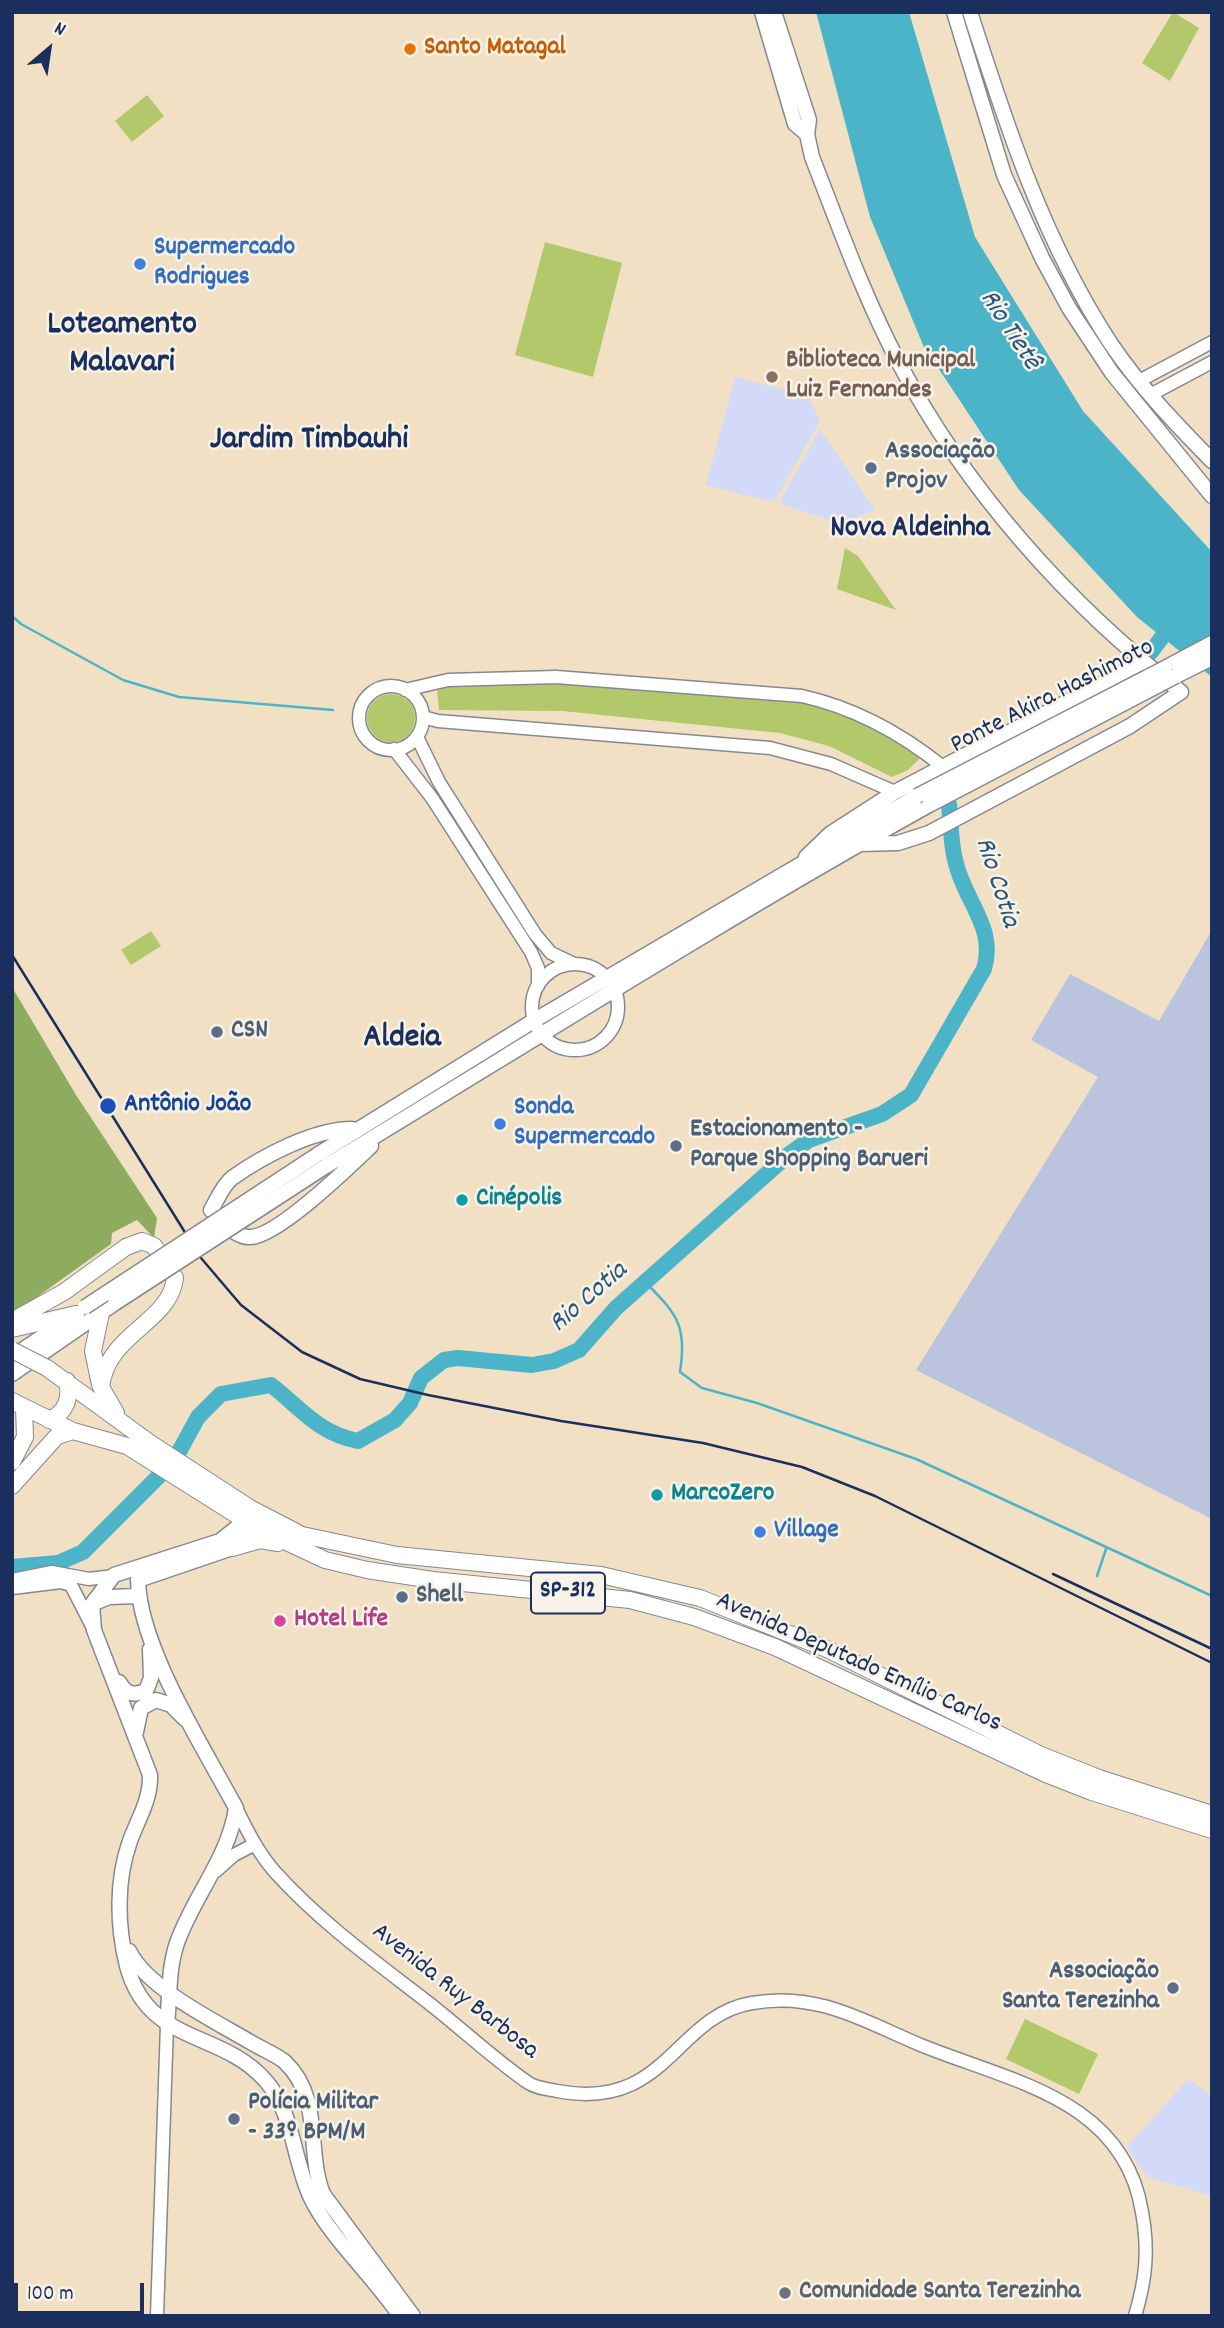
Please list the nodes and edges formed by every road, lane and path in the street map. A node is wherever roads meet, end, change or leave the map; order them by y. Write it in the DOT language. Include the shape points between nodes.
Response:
graph roads {
  1 [pos="762,12"];
  2 [pos="774,12"];
  3 [pos="954,12"];
  4 [pos="970,12"];
  5 [pos="807,134"];
  6 [pos="1027,180"];
  7 [pos="1009,186"];
  8 [pos="1212,342"];
  9 [pos="1111,344"];
  10 [pos="1097,352"];
  11 [pos="1212,362"];
  12 [pos="1139,380"];
  13 [pos="1150,395"];
  14 [pos="1212,461"];
  15 [pos="1212,496"];
  16 [pos="1212,643"];
  17 [pos="1125,646"];
  18 [pos="1212,658"];
  19 [pos="1143,662"];
  20 [pos="1122,673"];
  21 [pos="429,682"];
  22 [pos="404,690"];
  23 [pos="421,710"];
  24 [pos="417,737"];
  25 [pos="394,750"];
  26 [pos="943,767"];
  27 [pos="895,792"];
  28 [pos="923,801"];
  29 [pos="859,844"];
  30 [pos="797,867"];
  31 [pos="574,964"];
  32 [pos="607,978"];
  33 [pos="538,986"];
  34 [pos="615,991"];
  35 [pos="535,1020"];
  36 [pos="543,1035"];
  37 [pos="392,1126"];
  38 [pos="356,1129"];
  39 [pos="321,1161"];
  40 [pos="87,1311"];
  41 [pos="12,1321"];
  42 [pos="12,1329"];
  43 [pos="12,1350"];
  44 [pos="12,1357"];
  45 [pos="12,1374"];
  46 [pos="67,1381"];
  47 [pos="101,1387"];
  48 [pos="18,1404"];
  49 [pos="49,1420"];
  50 [pos="123,1424"];
  51 [pos="73,1432"];
  52 [pos="145,1448"];
  53 [pos="12,1462"];
  54 [pos="12,1486"];
  55 [pos="251,1516"];
  56 [pos="226,1544"];
  57 [pos="286,1544"];
  58 [pos="114,1576"];
  59 [pos="12,1580"];
  60 [pos="12,1588"];
  61 [pos="133,1596"];
  62 [pos="92,1604"];
  63 [pos="94,1630"];
  64 [pos="152,1642"];
  65 [pos="106,1660"];
  66 [pos="194,1728"];
  67 [pos="136,1734"];
  68 [pos="236,1808"];
  69 [pos="1212,1814"];
  70 [pos="1212,1830"];
  71 [pos="255,1844"];
  72 [pos="208,1879"];
  73 [pos="122,1937"];
  74 [pos="170,1991"];
  75 [pos="167,2025"];
  76 [pos="300,2084"];
  77 [pos="276,2095"];
  78 [pos="309,2107"];
  79 [pos="285,2115"];
  80 [pos="157,2316"];
  81 [pos="400,2316"];
  82 [pos="412,2316"];
  83 [pos="1135,2316"];
  1 -- 5 [label="main road" via="795,124"];
  2 -- 5 [label="main road" via="810,120"];
  3 -- 7 [label="main road"];
  4 -- 6 [label="main road"];
  5 -- 17 [label="main road" via="869,302 937,426 1011,527"];
  6 -- 7 [label="main road"];
  6 -- 9 [label="main road" via="1068,268"];
  7 -- 10 [label="main road" via="1042,258"];
  8 -- 12 [label="street"];
  9 -- 10 [label="main road"];
  9 -- 12 [label="main road"];
  10 -- 15 [label="main road"];
  11 -- 13 [label="street"];
  12 -- 13 [label="main road"];
  13 -- 14 [label="main road"];
  16 -- 28 [label="main road, Ponte Akira Hashimoto, bridge"];
  17 -- 19 [label="main road"];
  17 -- 20 [label="main road" via="1128,661"];
  18 -- 28 [label="main road, Ponte Akira Hashimoto, bridge"];
  19 -- 20 [label="main road"];
  19 -- 29 [label="main road" via="1181,692 1147,717 929,833 898,843"];
  20 -- 26 [label="main road"];
  21 -- 22 [label="street"];
  21 -- 23 [label="street"];
  21 -- 26 [label="street" via="581,678 802,696 876,723"];
  22 -- 23 [label="street"];
  22 -- 25 [label="street" via="375,691 359,714 368,740"];
  23 -- 24 [label="street"];
  23 -- 27 [label="street" via="438,721 770,748 831,764"];
  24 -- 25 [label="street"];
  24 -- 31 [label="street" via="439,782 535,934 551,953"];
  25 -- 33 [label="street" via="432,798 531,952 538,968"];
  26 -- 27 [label="main road"];
  27 -- 30 [label="main road" via="824,838"];
  28 -- 29 [label="main road"];
  28 -- 30 [label="main road"];
  29 -- 34 [label="main road"];
  30 -- 32 [label="main road"];
  31 -- 32 [label="street" via="592,967"];
  31 -- 33 [label="street" via="557,968"];
  32 -- 34 [label="street"];
  32 -- 35 [label="main road"];
  33 -- 35 [label="street"];
  34 -- 36 [label="main road"];
  34 -- 36 [label="street" via="617,1018 601,1041 585,1048 567,1048"];
  35 -- 36 [label="street"];
  35 -- 38 [label="main road"];
  36 -- 37 [label="main road"];
  37 -- 38 [label="main road" via="319,1193 262,1235 247,1238 211,1210 230,1179 265,1159 317,1136"];
  37 -- 39 [label="main road"];
  38 -- 39 [label="main road"];
  39 -- 40 [label="main road, bridge"];
  39 -- 40 [label="main road, bridge" via="115,1303"];
  40 -- 42 [label="main road"];
  40 -- 44 [label="main road"];
  40 -- 45 [label="main road"];
  40 -- 47 [label="main road"];
  41 -- 47 [label="main road" via="64,1292 126,1247 142,1241 153,1245 175,1278 174,1287 163,1305 115,1349"];
  43 -- 46 [label="main road, Avenida Deputado Emílio Carlos / SP-312, bridge"];
  46 -- 49 [label="main road" via="67,1404"];
  46 -- 50 [label="main road, Avenida Deputado Emílio Carlos / SP-312"];
  47 -- 50 [label="main road"];
  48 -- 49 [label="main road, Avenida Deputado Emílio Carlos / SP-312"];
  48 -- 53 [label="main road" via="25,1437"];
  49 -- 51 [label="main road, Avenida Deputado Emílio Carlos / SP-312"];
  50 -- 52 [label="main road, Avenida Deputado Emílio Carlos / SP-312"];
  51 -- 52 [label="main road, Avenida Deputado Emílio Carlos / SP-312"];
  51 -- 54 [label="main road" via="57,1436"];
  52 -- 55 [label="main road, Avenida Deputado Emílio Carlos / SP-312"];
  55 -- 56 [label="main road"];
  55 -- 57 [label="main road, Avenida Deputado Emílio Carlos / SP-312"];
  55 -- 69 [label="main road, Avenida Deputado Emílio Carlos / SP-312" via="302,1535 361,1549 601,1575 700,1598 827,1649 1063,1764"];
  56 -- 57 [label="main road" via="260,1540"];
  56 -- 58 [label="main road"];
  56 -- 61 [label="main road" via="215,1556 138,1580"];
  57 -- 70 [label="main road, Avenida Deputado Emílio Carlos / SP-312" via="367,1570 630,1600 694,1617 775,1647 1035,1769"];
  58 -- 59 [label="street" via="89,1579 52,1572"];
  58 -- 61 [label="main road, Avenida Ruy Barbosa"];
  58 -- 62 [label="main road"];
  60 -- 63 [label="street" via="61,1582 71,1585"];
  61 -- 62 [label="main road" via="109,1597"];
  61 -- 64 [label="main road, Avenida Ruy Barbosa"];
  62 -- 63 [label="main road"];
  63 -- 65 [label="main road"];
  64 -- 65 [label="main road" via="151,1678 146,1691 136,1695 128,1693"];
  64 -- 66 [label="main road, Avenida Ruy Barbosa"];
  65 -- 67 [label="main road"];
  66 -- 67 [label="main road" via="171,1705 156,1700 142,1708"];
  66 -- 68 [label="main road, Avenida Ruy Barbosa"];
  67 -- 73 [label="main road" via="150,1787 124,1858"];
  68 -- 71 [label="street, Avenida Ruy Barbosa"];
  68 -- 72 [label="main road"];
  71 -- 72 [label="street" via="225,1861"];
  71 -- 83 [label="street, Avenida Ruy Barbosa" via="313,1911 529,2084 580,2094 617,2090 655,2072 733,2008 754,2002 803,2000 845,2012 1064,2102 1108,2136 1127,2161 1138,2188 1147,2266"];
  72 -- 74 [label="main road" via="177,1943"];
  73 -- 74 [label="main road" via="139,1968"];
  73 -- 75 [label="main road" via="139,1994"];
  74 -- 75 [label="main road"];
  74 -- 76 [label="main road" via="284,2061"];
  75 -- 77 [label="main road" via="244,2062"];
  75 -- 80 [label="street"];
  76 -- 77 [label="main road"];
  76 -- 78 [label="main road"];
  77 -- 79 [label="main road"];
  78 -- 79 [label="main road"];
  78 -- 82 [label="main road" via="323,2194"];
  79 -- 81 [label="main road" via="312,2200"];
}
